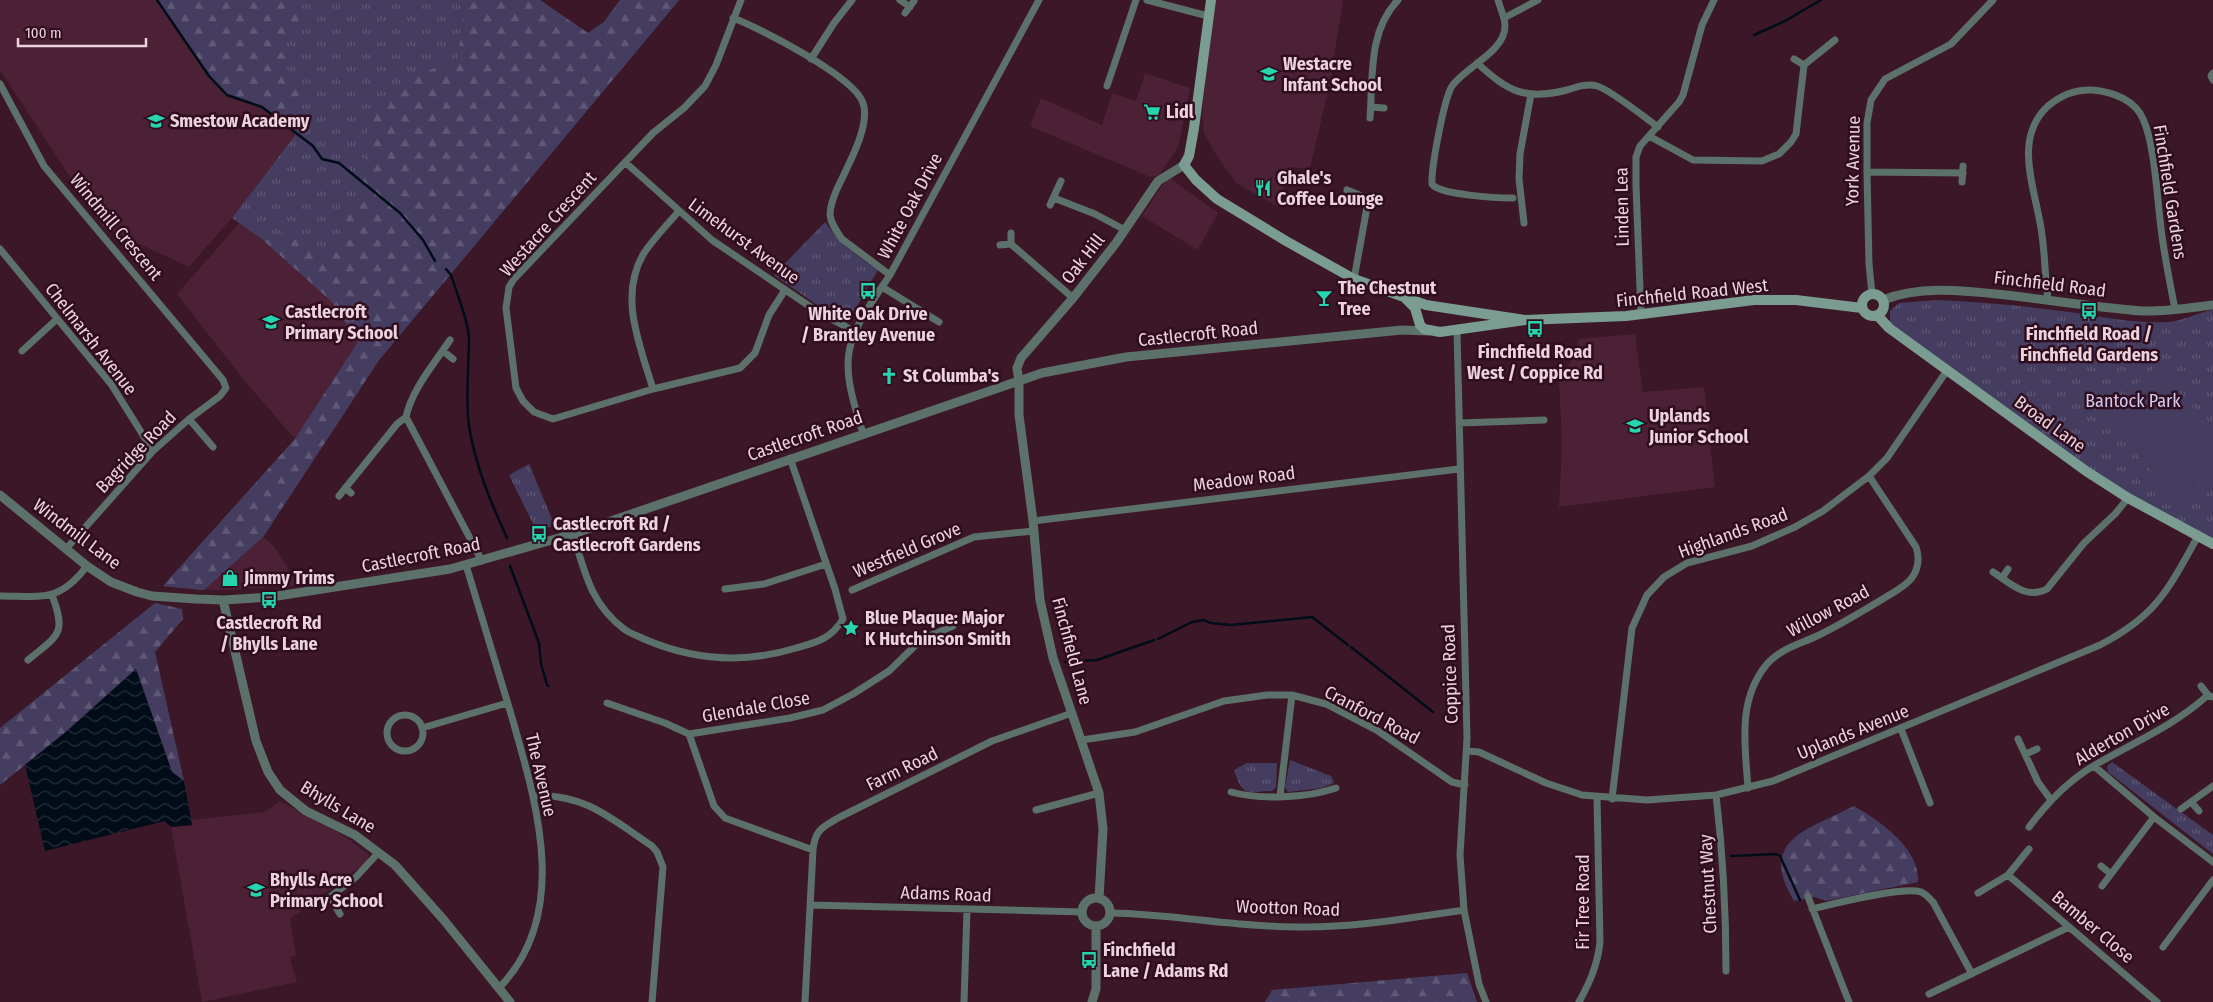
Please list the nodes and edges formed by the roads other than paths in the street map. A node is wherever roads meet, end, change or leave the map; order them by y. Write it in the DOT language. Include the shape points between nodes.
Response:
graph roads {
  1 [pos="741,0"];
  2 [pos="852,0"];
  3 [pos="900,0"];
  4 [pos="1039,0"];
  5 [pos="1136,0"];
  6 [pos="1146,0"];
  7 [pos="1211,0"];
  8 [pos="1398,0"];
  9 [pos="1498,0"];
  10 [pos="1538,0"];
  11 [pos="1714,0"];
  12 [pos="1993,0"];
  13 [pos="910,7"];
  14 [pos="1208,16"];
  15 [pos="733,18"];
  16 [pos="1504,18"];
  17 [pos="1835,40"];
  18 [pos="811,59"];
  19 [pos="1794,59"];
  20 [pos="1477,63"];
  21 [pos="1804,65"];
  22 [pos="2213,73"];
  23 [pos="2213,80"];
  24 [pos="0,84"];
  25 [pos="1107,86"];
  26 [pos="1531,94"];
  27 [pos="1371,107"];
  28 [pos="1384,108"];
  29 [pos="1370,118"];
  30 [pos="1658,127"];
  31 [pos="1649,136"];
  32 [pos="625,162"];
  33 [pos="1184,164"];
  34 [pos="1866,172"];
  35 [pos="1061,181"];
  36 [pos="1962,182"];
  37 [pos="1347,190"];
  38 [pos="1054,198"];
  39 [pos="1513,198"];
  40 [pos="1050,205"];
  41 [pos="679,211"];
  42 [pos="1524,223"];
  43 [pos="1125,230"];
  44 [pos="1011,233"];
  45 [pos="1011,244"];
  46 [pos="1000,245"];
  47 [pos="0,250"];
  48 [pos="890,275"];
  49 [pos="1354,279"];
  50 [pos="882,287"];
  51 [pos="785,290"];
  52 [pos="1872,294"];
  53 [pos="1073,298"];
  54 [pos="1406,298"];
  55 [pos="2048,299"];
  56 [pos="1883,300"];
  57 [pos="2213,304"];
  58 [pos="1426,306"];
  59 [pos="1862,308"];
  60 [pos="1453,309"];
  61 [pos="2175,310"];
  62 [pos="1641,314"];
  63 [pos="1417,316"];
  64 [pos="1878,316"];
  65 [pos="56,319"];
  66 [pos="1525,320"];
  67 [pos="939,322"];
  68 [pos="1402,330"];
  69 [pos="1457,330"];
  70 [pos="854,332"];
  71 [pos="1431,332"];
  72 [pos="1446,332"];
  73 [pos="450,340"];
  74 [pos="1457,342"];
  75 [pos="22,351"];
  76 [pos="443,351"];
  77 [pos="452,359"];
  78 [pos="1948,369"];
  79 [pos="223,380"];
  80 [pos="1019,380"];
  81 [pos="652,389"];
  82 [pos="406,417"];
  83 [pos="189,419"];
  84 [pos="1544,420"];
  85 [pos="1459,423"];
  86 [pos="863,433"];
  87 [pos="213,448"];
  88 [pos="153,451"];
  89 [pos="790,458"];
  90 [pos="1459,469"];
  91 [pos="1869,476"];
  92 [pos="345,488"];
  93 [pos="352,493"];
  94 [pos="339,496"];
  95 [pos="1,498"];
  96 [pos="2128,498"];
  97 [pos="1033,521"];
  98 [pos="1034,531"];
  99 [pos="573,534"];
  100 [pos="2198,536"];
  101 [pos="2213,544"];
  102 [pos="66,549"];
  103 [pos="482,561"];
  104 [pos="826,564"];
  105 [pos="466,565"];
  106 [pos="87,566"];
  107 [pos="2008,569"];
  108 [pos="1993,572"];
  109 [pos="2002,578"];
  110 [pos="724,589"];
  111 [pos="852,590"];
  112 [pos="52,595"];
  113 [pos="0,596"];
  114 [pos="223,600"];
  115 [pos="953,626"];
  116 [pos="28,660"];
  117 [pos="2201,686"];
  118 [pos="1292,695"];
  119 [pos="2211,696"];
  120 [pos="507,703"];
  121 [pos="607,703"];
  122 [pos="1072,713"];
  123 [pos="422,728"];
  124 [pos="1901,729"];
  125 [pos="689,734"];
  126 [pos="2018,739"];
  127 [pos="1082,740"];
  128 [pos="2037,749"];
  129 [pos="1467,751"];
  130 [pos="2026,754"];
  131 [pos="2094,766"];
  132 [pos="1465,786"];
  133 [pos="2213,786"];
  134 [pos="1336,788"];
  135 [pos="1748,788"];
  136 [pos="1231,792"];
  137 [pos="1099,793"];
  138 [pos="1716,795"];
  139 [pos="533,796"];
  140 [pos="1280,796"];
  141 [pos="1597,798"];
  142 [pos="1612,799"];
  143 [pos="2050,800"];
  144 [pos="1930,803"];
  145 [pos="2192,803"];
  146 [pos="2181,809"];
  147 [pos="1036,810"];
  148 [pos="2199,811"];
  149 [pos="2154,817"];
  150 [pos="2029,827"];
  151 [pos="2029,849"];
  152 [pos="813,850"];
  153 [pos="379,852"];
  154 [pos="2213,862"];
  155 [pos="2101,866"];
  156 [pos="2111,874"];
  157 [pos="2008,875"];
  158 [pos="2213,880"];
  159 [pos="2102,886"];
  160 [pos="1978,893"];
  161 [pos="1808,897"];
  162 [pos="1099,898"];
  163 [pos="810,905"];
  164 [pos="1812,909"];
  165 [pos="967,910"];
  166 [pos="1464,910"];
  167 [pos="1082,912"];
  168 [pos="1111,913"];
  169 [pos="340,914"];
  170 [pos="1096,927"];
  171 [pos="2069,927"];
  172 [pos="2163,947"];
  173 [pos="1726,971"];
  174 [pos="1972,974"];
  175 [pos="499,988"];
  176 [pos="1096,990"];
  177 [pos="1929,994"];
  178 [pos="510,1002"];
  179 [pos="652,1002"];
  180 [pos="805,1002"];
  181 [pos="964,1002"];
  182 [pos="1092,1002"];
  183 [pos="1099,1002"];
  184 [pos="1486,1002"];
  185 [pos="1579,1002"];
  186 [pos="1849,1002"];
  187 [pos="2157,1002"];
  1 -- 15 [label="street, Westacre Crescent"];
  2 -- 18 [label="street"];
  3 -- 13 [label="street"];
  4 -- 48 [label="street, White Oak Drive"];
  5 -- 25 [label="street"];
  6 -- 14 [label="street"];
  7 -- 14 [label="main road"];
  8 -- 27 [label="street" via="1385,17 1375,43"];
  9 -- 16 [label="street"];
  10 -- 16 [label="street"];
  11 -- 30 [label="street, Linden Lea" via="1702,25 1683,95"];
  12 -- 34 [label="street, York Avenue" via="1951,44 1885,78 1880,84 1869,106"];
  14 -- 33 [label="main road" via="1194,128 1189,156"];
  15 -- 18 [label="street" via="769,33"];
  15 -- 32 [label="street, Westacre Crescent" via="705,86"];
  16 -- 20 [label="street" via="1505,29 1501,39"];
  17 -- 21 [label="street"];
  18 -- 48 [label="street" via="856,89 866,115 834,197 830,214 832,222 842,239"];
  19 -- 21 [label="street"];
  20 -- 26 [label="street" via="1505,87"];
  20 -- 39 [label="street" via="1456,82 1447,97 1432,184 1437,189"];
  21 -- 31 [label="street" via="1796,134 1779,154 1762,161 1693,160"];
  22 -- 23 [label="street"];
  24 -- 79 [label="street, Windmill Crescent" via="44,166"];
  26 -- 30 [label="street" via="1544,96 1583,86 1598,86"];
  26 -- 42 [label="street" via="1520,154"];
  27 -- 28 [label="street"];
  27 -- 29 [label="street"];
  30 -- 31 [label="street, Linden Lea"];
  31 -- 62 [label="street, Linden Lea" via="1640,146 1635,166"];
  32 -- 41 [label="street, Limehurst Avenue"];
  32 -- 81 [label="street, Westacre Crescent" via="514,279 509,287 506,308 516,388 534,412 553,419"];
  33 -- 43 [label="street, Oak Hill" via="1158,181"];
  33 -- 49 [label="main road" via="1196,180 1217,198"];
  34 -- 36 [label="street" via="1963,170"];
  34 -- 52 [label="street, York Avenue"];
  35 -- 38 [label="street"];
  37 -- 49 [label="street" via="1364,197 1367,207"];
  38 -- 40 [label="street"];
  38 -- 43 [label="street"];
  41 -- 51 [label="street, Limehurst Avenue" via="712,240"];
  41 -- 81 [label="street" via="644,253 632,290 633,318"];
  43 -- 53 [label="street, Oak Hill"];
  44 -- 45 [label="street"];
  45 -- 46 [label="street"];
  45 -- 53 [label="street"];
  47 -- 65 [label="street, Chelmarsh Avenue"];
  48 -- 50 [label="street, White Oak Drive"];
  49 -- 54 [label="main road"];
  50 -- 67 [label="street"];
  50 -- 70 [label="street, White Oak Drive"];
  51 -- 70 [label="street, Limehurst Avenue"];
  51 -- 81 [label="street, Westacre Crescent" via="769,315 755,353 740,368"];
  52 -- 56 [label="main road"];
  52 -- 59 [label="main road" via="1864,298"];
  53 -- 80 [label="street, Oak Hill" via="1021,358 1017,368"];
  54 -- 58 [label="main road, Finchfield Road West"];
  54 -- 63 [label="main road"];
  55 -- 56 [label="street, Finchfield Road" via="1947,290 1908,293"];
  55 -- 61 [label="street, Finchfield Road" via="2141,310"];
  55 -- 61 [label="street, Finchfield Gardens" via="2042,235 2029,170 2032,127 2057,98 2078,90 2103,91 2127,100 2137,108 2144,121"];
  56 -- 64 [label="main road" via="1884,307"];
  57 -- 61 [label="street, Finchfield Road"];
  58 -- 60 [label="main road, Finchfield Road West"];
  58 -- 63 [label="main road"];
  59 -- 62 [label="main road, Finchfield Road West" via="1796,300 1754,300"];
  59 -- 64 [label="main road" via="1868,316"];
  60 -- 66 [label="main road, Finchfield Road West"];
  60 -- 69 [label="main road" via="1461,320"];
  62 -- 66 [label="main road, Finchfield Road West"];
  63 -- 68 [label="street"];
  63 -- 71 [label="main road" via="1420,325"];
  64 -- 78 [label="main road, Broad Lane" via="1889,328"];
  65 -- 75 [label="street"];
  65 -- 88 [label="street, Chelmarsh Avenue" via="111,384"];
  66 -- 69 [label="main road, Finchfield Road West"];
  68 -- 71 [label="street"];
  68 -- 80 [label="street, Castlecroft Road" via="1126,357 1066,367"];
  69 -- 72 [label="main road, Finchfield Road West"];
  69 -- 74 [label="street, Coppice Road"];
  70 -- 86 [label="street, White Oak Drive" via="848,371"];
  71 -- 72 [label="main road, Finchfield Road West"];
  72 -- 74 [label="street"];
  73 -- 76 [label="street"];
  74 -- 85 [label="street, Coppice Road"];
  76 -- 77 [label="street"];
  76 -- 82 [label="street" via="409,404"];
  78 -- 91 [label="street, Highlands Road" via="1901,439"];
  78 -- 96 [label="main road, Broad Lane" via="2070,460"];
  79 -- 83 [label="street, Bagridge Road" via="226,388 220,396"];
  80 -- 86 [label="street, Castlecroft Road"];
  80 -- 97 [label="street, Finchfield Lane" via="1019,416"];
  82 -- 92 [label="street"];
  82 -- 103 [label="street"];
  83 -- 87 [label="street"];
  83 -- 88 [label="street, Bagridge Road"];
  84 -- 85 [label="street"];
  85 -- 90 [label="street, Coppice Road"];
  86 -- 89 [label="street, Castlecroft Road"];
  88 -- 102 [label="street, Bagridge Road"];
  89 -- 99 [label="street, Castlecroft Road"];
  89 -- 104 [label="street"];
  90 -- 97 [label="street, Meadow Road"];
  90 -- 129 [label="street, Coppice Road"];
  91 -- 135 [label="street, Willow Road" via="1916,548 1918,566 1902,587 1860,613 1782,652 1767,664 1754,687 1745,714"];
  91 -- 142 [label="street, Highlands Road" via="1823,511 1795,527 1752,546 1688,563 1664,577 1647,595 1632,628"];
  92 -- 93 [label="street"];
  92 -- 94 [label="street"];
  95 -- 102 [label="street, Windmill Lane"];
  96 -- 100 [label="main road, Broad Lane"];
  96 -- 109 [label="street" via="2047,589 2040,593 2024,592"];
  97 -- 98 [label="street, Finchfield Lane"];
  98 -- 111 [label="street, Westfield Grove" via="974,537"];
  98 -- 122 [label="street, Finchfield Lane" via="1046,627"];
  99 -- 103 [label="street, Castlecroft Road"];
  99 -- 104 [label="street" via="592,594 608,614 625,630 661,646 697,655 733,659 768,656 828,637 843,619"];
  100 -- 101 [label="main road, Broad Lane"];
  100 -- 124 [label="street, Uplands Avenue" via="2162,597 2128,629"];
  102 -- 106 [label="street, Windmill Lane"];
  103 -- 105 [label="street, Castlecroft Road"];
  104 -- 110 [label="street" via="764,584"];
  105 -- 114 [label="street, Castlecroft Road" via="296,594"];
  105 -- 120 [label="street, The Avenue"];
  106 -- 112 [label="street" via="69,586"];
  106 -- 114 [label="street, Windmill Lane" via="123,587 158,596"];
  107 -- 109 [label="street"];
  108 -- 109 [label="street"];
  112 -- 113 [label="street"];
  112 -- 116 [label="street" via="60,615 59,631"];
  114 -- 153 [label="street, Bhylls Lane" via="248,713 268,772 280,790 306,811 355,835"];
  115 -- 125 [label="street, Glendale Close" via="926,636 877,680 823,710"];
  117 -- 119 [label="street, Alderton Drive"];
  118 -- 127 [label="street, Cranford Road" via="1224,701 1135,732"];
  118 -- 132 [label="street, Cranford Road" via="1326,704 1378,731 1452,782"];
  118 -- 140 [label="street"];
  119 -- 131 [label="street, Alderton Drive" via="2165,728"];
  120 -- 123 [label="street"];
  120 -- 139 [label="street, The Avenue"];
  121 -- 125 [label="street, Glendale Close"];
  122 -- 127 [label="street, Finchfield Lane"];
  122 -- 152 [label="street, Farm Road" via="992,741 840,817 819,831 814,838"];
  123 -- 123 [label="street" via="422,739 410,750 393,746 388,736 389,724 398,716 410,715"];
  124 -- 135 [label="street, Uplands Avenue"];
  124 -- 144 [label="street"];
  125 -- 152 [label="street, Glendale Close" via="714,806 725,818"];
  126 -- 130 [label="street"];
  127 -- 137 [label="street, Finchfield Lane"];
  128 -- 130 [label="street"];
  129 -- 132 [label="street, Coppice Road"];
  129 -- 141 [label="street, Uplands Avenue" via="1479,752 1566,791"];
  130 -- 143 [label="street"];
  131 -- 143 [label="street, Alderton Drive"];
  131 -- 149 [label="street"];
  132 -- 166 [label="street, Coppice Road" via="1460,855"];
  133 -- 145 [label="street"];
  134 -- 140 [label="street"];
  135 -- 138 [label="street, Uplands Avenue"];
  136 -- 140 [label="street" via="1246,796"];
  137 -- 147 [label="street"];
  137 -- 162 [label="street, Finchfield Lane" via="1103,829"];
  138 -- 142 [label="street, Uplands Avenue"];
  138 -- 173 [label="street, Chestnut Way" via="1726,900"];
  139 -- 175 [label="street, The Avenue" via="542,853 540,904 522,960"];
  139 -- 179 [label="street" via="558,796 594,806 652,846 661,859 663,878"];
  141 -- 142 [label="street, Uplands Avenue"];
  141 -- 185 [label="street, Fir Tree Road" via="1600,943 1598,963"];
  143 -- 150 [label="street, Alderton Drive"];
  145 -- 146 [label="street"];
  145 -- 148 [label="street"];
  149 -- 154 [label="street"];
  149 -- 156 [label="street"];
  151 -- 157 [label="street"];
  152 -- 163 [label="street, Farm Road"];
  153 -- 169 [label="street" via="356,877 330,897"];
  153 -- 175 [label="street, Bhylls Lane" via="415,886"];
  155 -- 156 [label="street"];
  156 -- 159 [label="street"];
  157 -- 160 [label="street"];
  157 -- 171 [label="street, Bamber Close"];
  158 -- 172 [label="street"];
  161 -- 164 [label="street"];
  162 -- 167 [label="street" via="1087,901"];
  162 -- 168 [label="street" via="1108,903"];
  163 -- 165 [label="street, Adams Road"];
  163 -- 180 [label="street, Farm Road"];
  164 -- 174 [label="street" via="1898,892 1920,892 1933,902"];
  164 -- 186 [label="street"];
  165 -- 167 [label="street, Adams Road"];
  165 -- 181 [label="street"];
  166 -- 168 [label="street, Wootton Road" via="1327,927 1266,926"];
  166 -- 184 [label="street, Coppice Road" via="1479,984"];
  167 -- 170 [label="street" via="1084,920"];
  168 -- 170 [label="street" via="1106,922"];
  170 -- 176 [label="street"];
  171 -- 174 [label="street"];
  171 -- 187 [label="street, Bamber Close"];
  174 -- 177 [label="street"];
  175 -- 178 [label="street, Bhylls Lane"];
  176 -- 182 [label="street"];
  176 -- 183 [label="street"];
}
